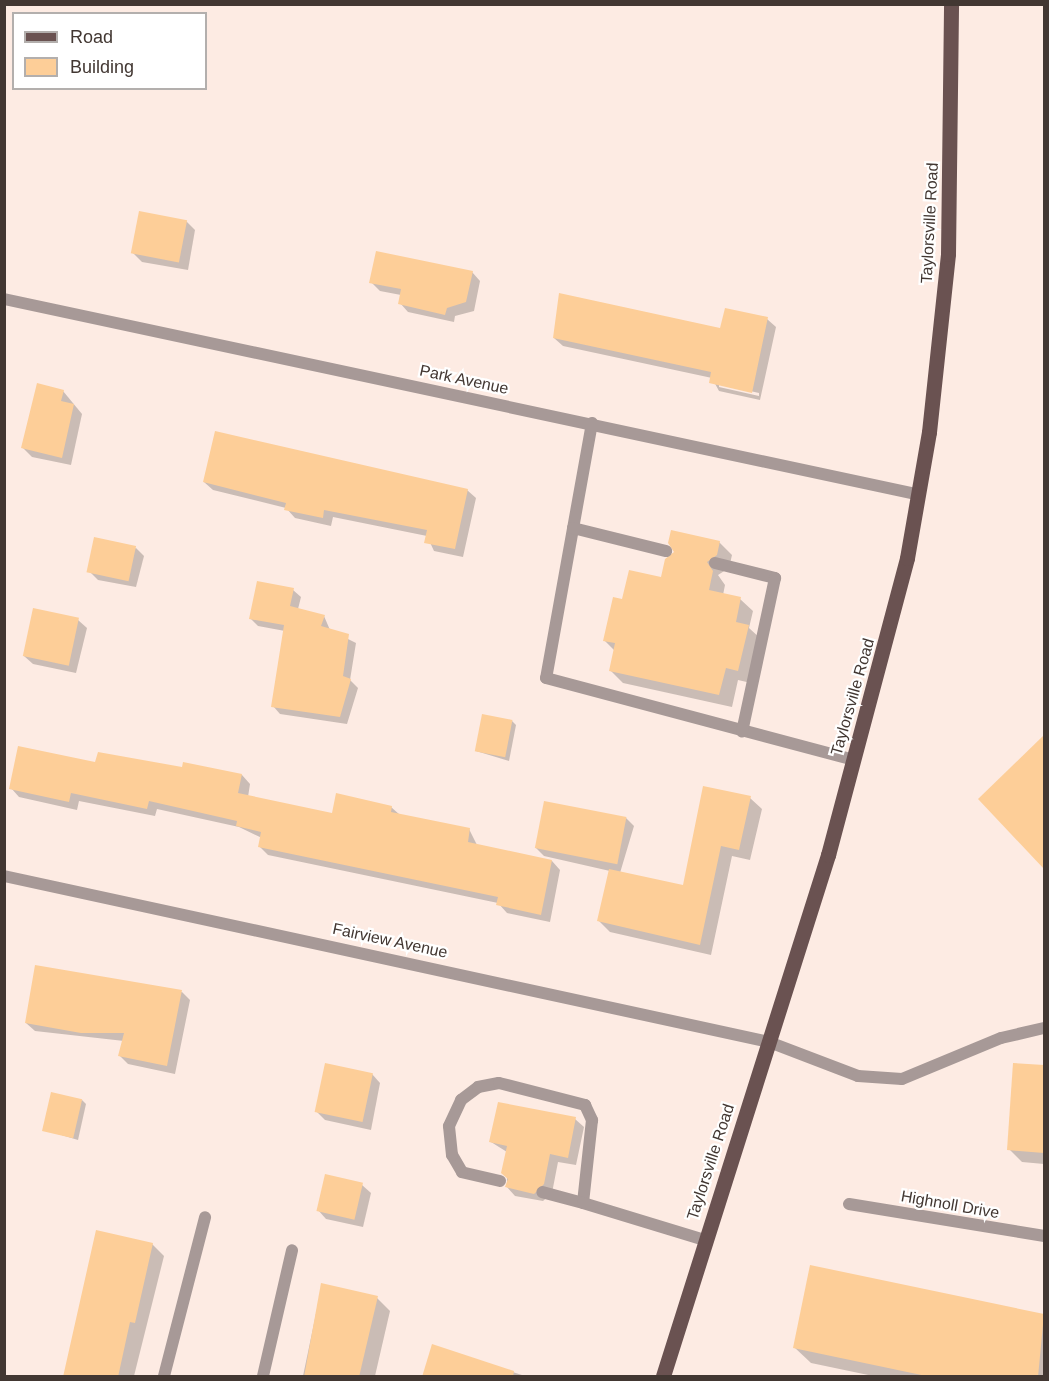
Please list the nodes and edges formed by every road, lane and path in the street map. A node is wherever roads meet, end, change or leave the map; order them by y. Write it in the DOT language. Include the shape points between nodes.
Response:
graph roads {
  1 [pos="951,4"];
  2 [pos="4,299"];
  3 [pos="592,423"];
  4 [pos="916,494"];
  5 [pos="573,528"];
  6 [pos="666,551"];
  7 [pos="715,563"];
  8 [pos="742,732"];
  9 [pos="854,760"];
  10 [pos="4,876"];
  11 [pos="1044,1028"];
  12 [pos="769,1042"];
  13 [pos="500,1181"];
  14 [pos="542,1192"];
  15 [pos="584,1203"];
  16 [pos="849,1204"];
  17 [pos="205,1217"];
  18 [pos="1044,1236"];
  19 [pos="705,1240"];
  20 [pos="292,1250"];
  21 [pos="164,1377"];
  22 [pos="263,1377"];
  23 [pos="663,1377"];
  1 -- 4 [label="main road, Taylorsville Road" via="948,254 929,432"];
  2 -- 3 [label="street, Park Avenue"];
  3 -- 4 [label="street, Park Avenue"];
  3 -- 5 [label="street"];
  4 -- 9 [label="main road, Taylorsville Road" via="893,620"];
  5 -- 6 [label="street"];
  5 -- 8 [label="street" via="546,678"];
  7 -- 8 [label="street" via="775,578"];
  8 -- 9 [label="street"];
  9 -- 12 [label="main road, Taylorsville Road"];
  10 -- 12 [label="street, Fairview Avenue"];
  11 -- 12 [label="street, Fairview Avenue" via="1001,1038 902,1079 858,1076"];
  12 -- 19 [label="main road, Taylorsville Road"];
  13 -- 15 [label="street" via="462,1172 452,1155 449,1126 461,1100 478,1087 499,1083 585,1105 592,1120"];
  14 -- 15 [label="street"];
  15 -- 19 [label="street"];
  16 -- 18 [label="street, Highnoll Drive"];
  17 -- 21 [label="street"];
  19 -- 23 [label="main road, Taylorsville Road"];
  20 -- 22 [label="street"];
}
